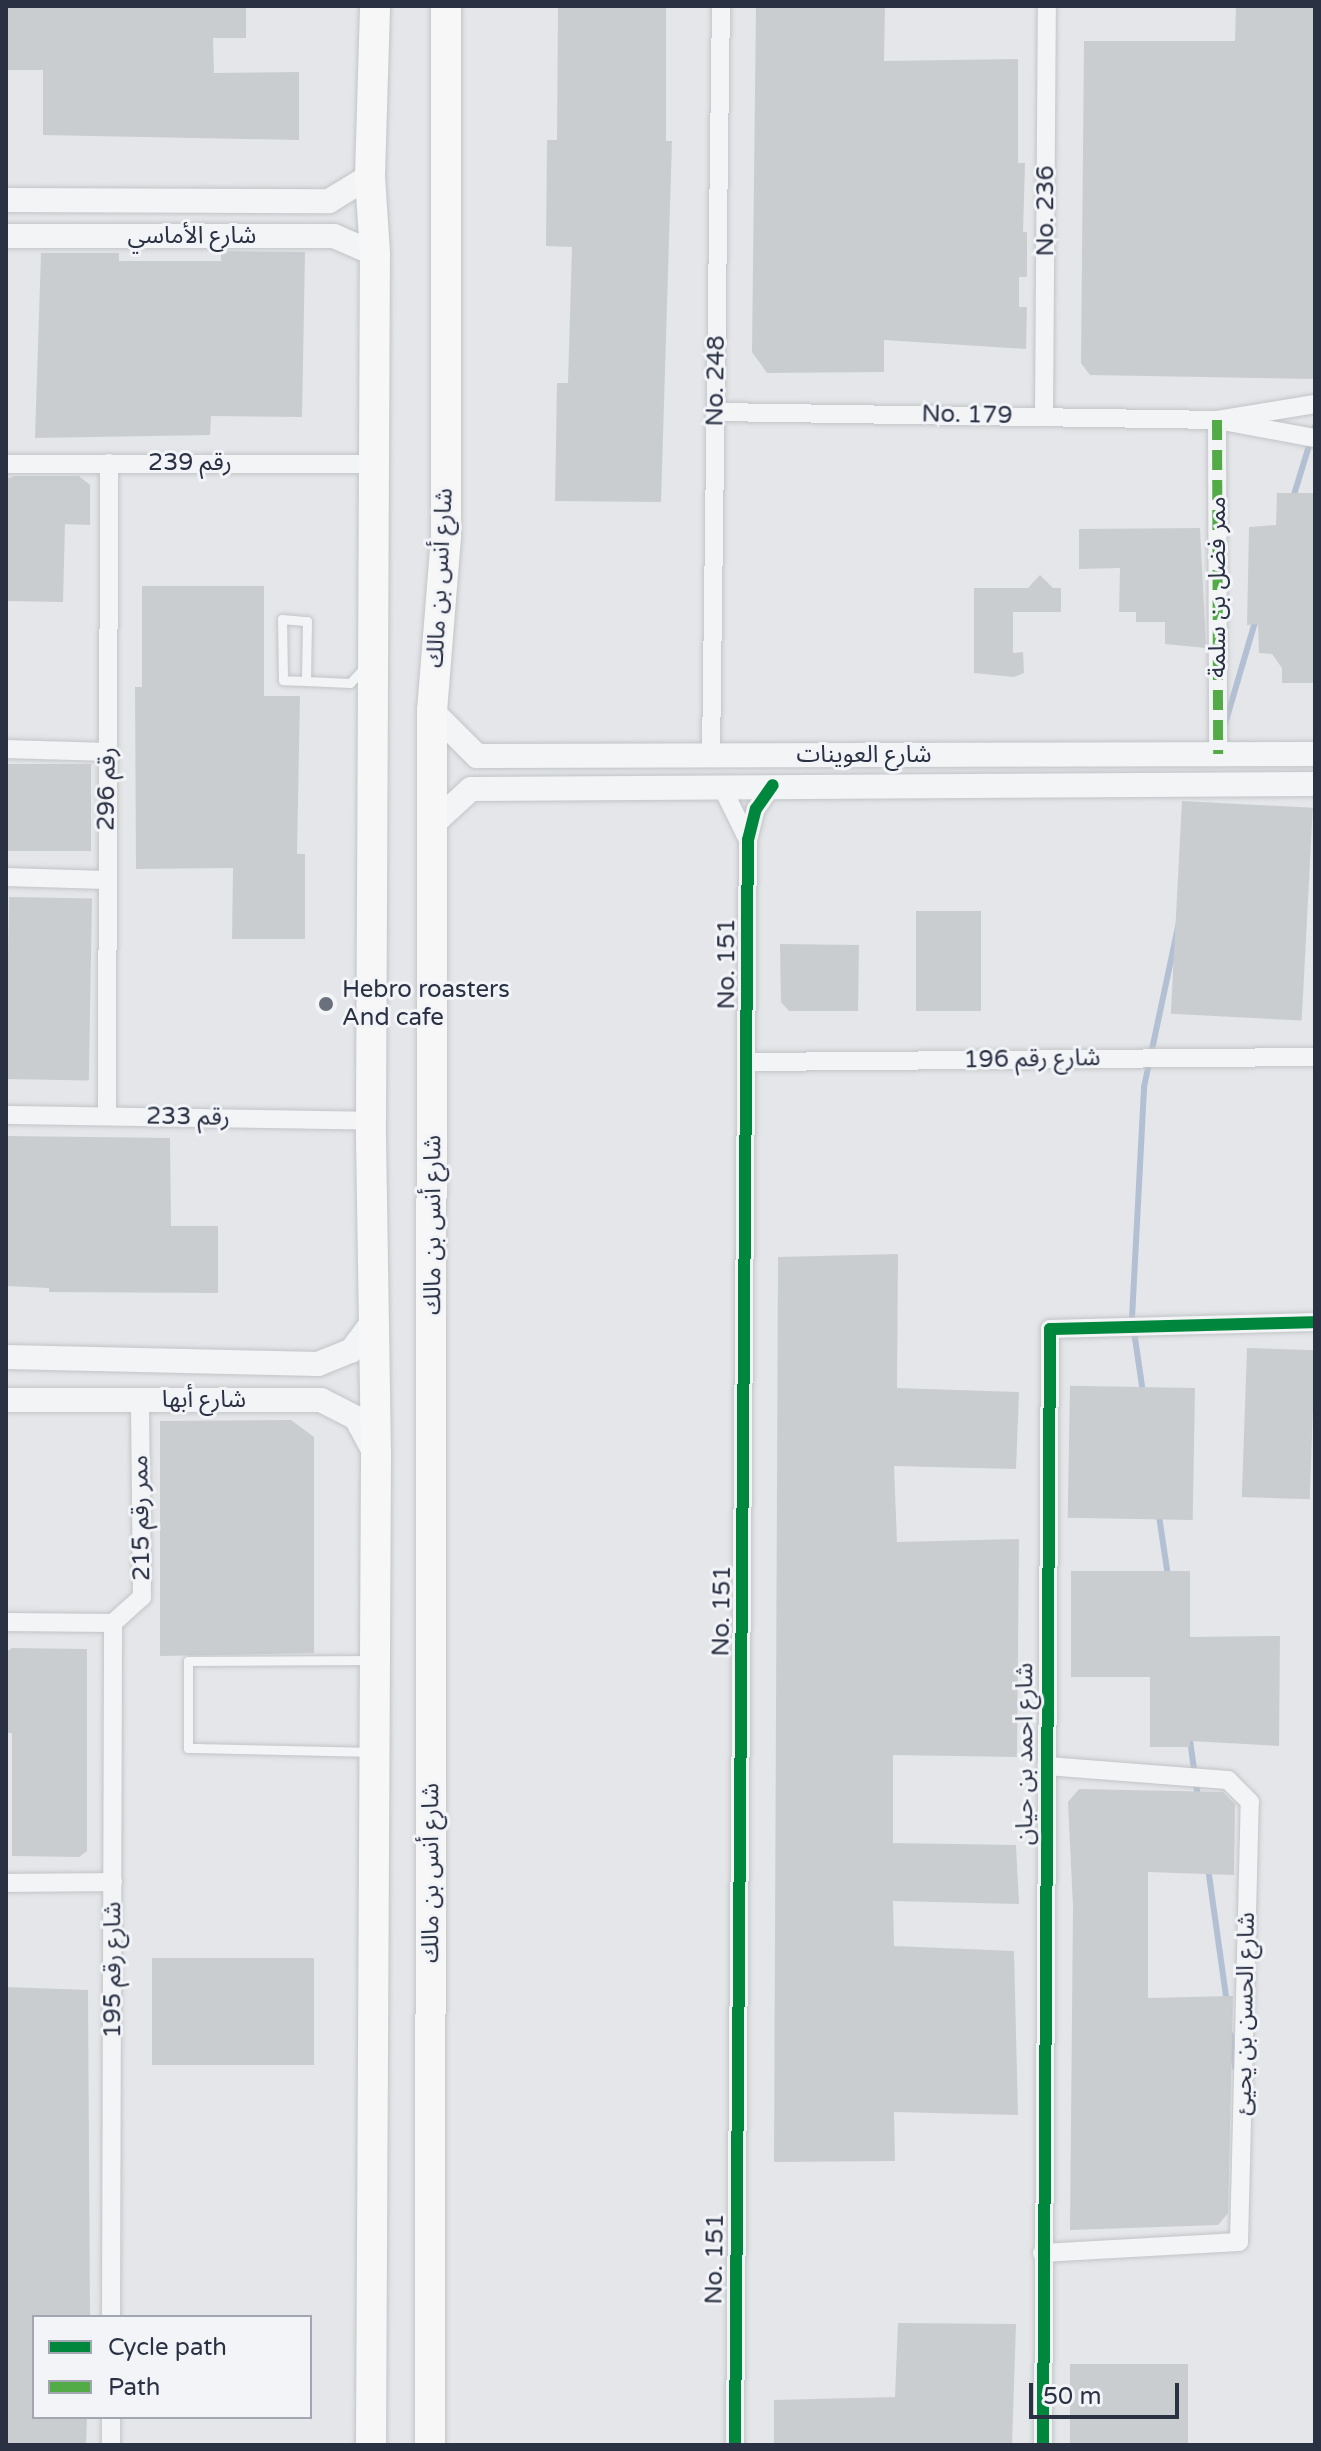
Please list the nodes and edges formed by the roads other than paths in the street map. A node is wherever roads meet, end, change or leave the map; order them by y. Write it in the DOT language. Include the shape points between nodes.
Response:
graph roads {
  1 [pos="375,6"];
  2 [pos="446,6"];
  3 [pos="721,6"];
  4 [pos="1047,6"];
  5 [pos="370,176"];
  6 [pos="6,200"];
  7 [pos="295,201"];
  8 [pos="6,236"];
  9 [pos="296,236"];
  10 [pos="375,254"];
  11 [pos="1315,404"];
  12 [pos="716,412"];
  13 [pos="1044,416"];
  14 [pos="1217,420"];
  15 [pos="1315,438"];
  16 [pos="109,463"];
  17 [pos="6,464"];
  18 [pos="375,464"];
  19 [pos="373,659"];
  20 [pos="306,681"];
  21 [pos="432,711"];
  22 [pos="6,749"];
  23 [pos="108,752"];
  24 [pos="547,754"];
  25 [pos="1218,754"];
  26 [pos="1315,754"];
  27 [pos="711,755"];
  28 [pos="1315,784"];
  29 [pos="721,785"];
  30 [pos="773,785"];
  31 [pos="552,787"];
  32 [pos="434,823"];
  33 [pos="748,840"];
  34 [pos="6,877"];
  35 [pos="106,880"];
  36 [pos="1315,1057"];
  37 [pos="750,1062"];
  38 [pos="6,1115"];
  39 [pos="107,1115"];
  40 [pos="371,1121"];
  41 [pos="375,1319"];
  42 [pos="1315,1322"];
  43 [pos="6,1357"];
  44 [pos="288,1362"];
  45 [pos="287,1399"];
  46 [pos="6,1400"];
  47 [pos="140,1400"];
  48 [pos="376,1455"];
  49 [pos="6,1622"];
  50 [pos="113,1623"];
  51 [pos="375,1660"];
  52 [pos="375,1752"];
  53 [pos="1047,1766"];
  54 [pos="113,1882"];
  55 [pos="6,1883"];
  56 [pos="1042,2253"];
  57 [pos="111,2315"];
  58 [pos="111,2419"];
  59 [pos="111,2445"];
  60 [pos="371,2445"];
  61 [pos="430,2445"];
  62 [pos="735,2445"];
  63 [pos="1043,2445"];
  1 -- 5 [label="main road"];
  2 -- 21 [label="main road, شارع أنس بن مالك" via="446,536"];
  3 -- 12 [label="street, No. 248"];
  4 -- 13 [label="street, No. 236"];
  5 -- 7 [label="street, شارع الأماسي" via="329,201"];
  5 -- 10 [label="main road"];
  6 -- 7 [label="street, شارع الأماسي"];
  7 -- 9 [label="street"];
  8 -- 9 [label="street, شارع الأماسي"];
  9 -- 10 [label="street, شارع الأماسي" via="334,236"];
  10 -- 18 [label="main road"];
  11 -- 14 [label="street, No. 179"];
  12 -- 13 [label="street, No. 179"];
  12 -- 27 [label="street, No. 248"];
  13 -- 14 [label="street, No. 179"];
  14 -- 15 [label="street, No. 179"];
  14 -- 25 [label="street, ممر فضل بن سلمة"];
  16 -- 17 [label="street, رقم 239"];
  16 -- 18 [label="street, رقم 239"];
  16 -- 23 [label="street, رقم 296"];
  18 -- 19 [label="main road"];
  19 -- 20 [label="lane" via="350,683"];
  19 -- 40 [label="main road"];
  20 -- 20 [label="lane" via="307,621 282,619 283,680"];
  21 -- 24 [label="street, شارع العوينات" via="477,756"];
  21 -- 32 [label="main road, شارع أنس بن مالك"];
  22 -- 23 [label="street"];
  23 -- 35 [label="street, رقم 296"];
  24 -- 27 [label="street, شارع العوينات"];
  24 -- 31 [label="street" via="523,762 519,774"];
  25 -- 26 [label="street, شارع العوينات"];
  25 -- 27 [label="street, شارع العوينات"];
  28 -- 30 [label="street, شارع العوينات"];
  29 -- 30 [label="street, شارع العوينات"];
  29 -- 31 [label="street, شارع العوينات"];
  29 -- 33 [label="street, No. 151"];
  30 -- 33 [label="street, No. 151" via="756,809"];
  31 -- 32 [label="street, شارع العوينات" via="471,789"];
  32 -- 61 [label="main road, شارع أنس بن مالك"];
  33 -- 37 [label="street, No. 151"];
  34 -- 35 [label="street"];
  35 -- 39 [label="street, رقم 296"];
  36 -- 37 [label="street, شارع رقم 196"];
  37 -- 62 [label="street, No. 151"];
  38 -- 39 [label="street, رقم 233"];
  39 -- 40 [label="street, رقم 233"];
  40 -- 41 [label="main road"];
  41 -- 44 [label="street, شارع أبها" via="351,1351 336,1361"];
  41 -- 48 [label="main road"];
  42 -- 53 [label="street, شارع احمد بن حيان" via="1050,1329"];
  43 -- 44 [label="street, شارع أبها"];
  44 -- 45 [label="street"];
  45 -- 47 [label="street, شارع أبها"];
  45 -- 48 [label="street, شارع أبها" via="338,1406 356,1418"];
  46 -- 47 [label="street, شارع أبها"];
  47 -- 50 [label="street, ممر رقم 215" via="142,1597"];
  48 -- 51 [label="main road"];
  49 -- 50 [label="street"];
  50 -- 54 [label="street, شارع رقم 195"];
  51 -- 52 [label="main road"];
  51 -- 52 [label="lane" via="188,1661 188,1748"];
  52 -- 60 [label="main road"];
  53 -- 56 [label="street, شارع احمد بن حيان"];
  53 -- 56 [label="street, شارع الحسن بن يحيئ" via="1228,1780 1250,1802 1239,2242"];
  54 -- 55 [label="street"];
  54 -- 57 [label="street, شارع رقم 195"];
  56 -- 63 [label="street, شارع احمد بن حيان"];
  58 -- 59 [label="street"];
}
